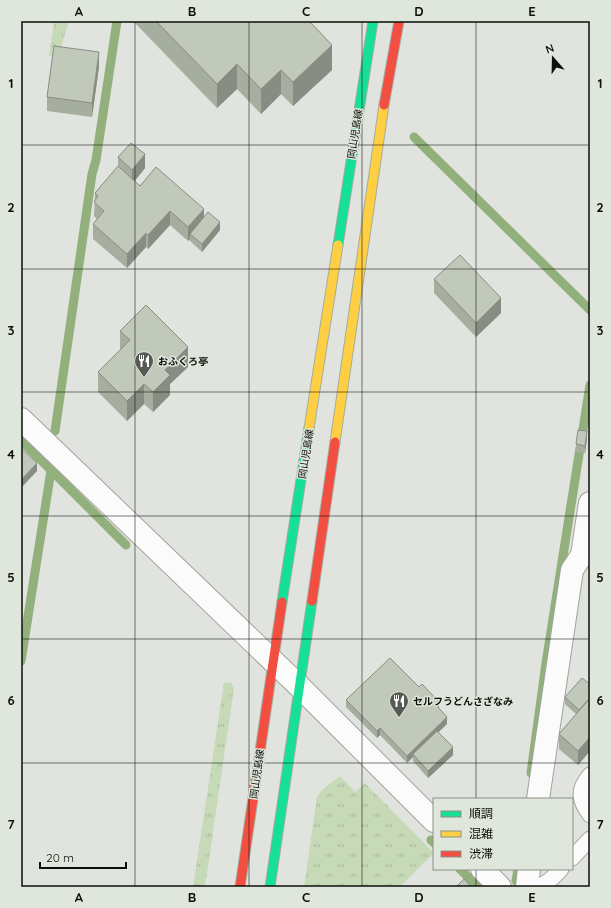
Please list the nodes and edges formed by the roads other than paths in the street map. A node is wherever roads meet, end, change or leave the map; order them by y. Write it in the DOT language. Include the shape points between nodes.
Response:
graph roads {
  1 [pos="373,21"];
  2 [pos="399,21"];
  3 [pos="21,419"];
  4 [pos="590,503"];
  5 [pos="273,661"];
  6 [pos="299,686"];
  7 [pos="590,775"];
  8 [pos="538,798"];
  9 [pos="590,816"];
  10 [pos="433,819"];
  11 [pos="590,839"];
  12 [pos="573,857"];
  13 [pos="483,870"];
  14 [pos="529,870"];
  15 [pos="561,870"];
  16 [pos="240,887"];
  17 [pos="270,887"];
  18 [pos="500,887"];
  19 [pos="527,887"];
  20 [pos="536,887"];
  1 -- 5 [label="main road, 岡山児島線"];
  2 -- 6 [label="main road" via="389,74"];
  3 -- 5 [label="street"];
  4 -- 8 [label="street" via="582,555 572,570"];
  5 -- 6 [label="street"];
  5 -- 16 [label="main road, 岡山児島線"];
  6 -- 10 [label="street"];
  6 -- 17 [label="main road"];
  7 -- 9 [label="lane" via="584,782 580,798"];
  11 -- 12 [label="lane"];
  13 -- 18 [label="street"];
  14 -- 19 [label="street"];
  15 -- 20 [label="lane" via="550,880"];
}
